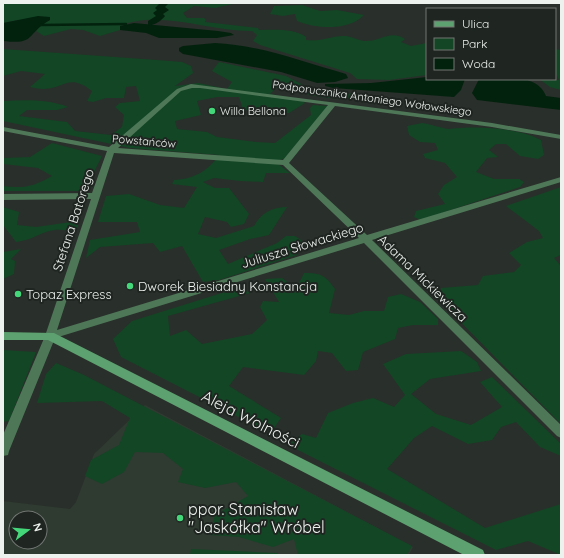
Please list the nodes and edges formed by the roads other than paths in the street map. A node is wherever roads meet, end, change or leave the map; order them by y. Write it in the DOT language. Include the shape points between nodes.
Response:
graph roads {
  1 [pos="180,90"];
  2 [pos="334,104"];
  3 [pos="3,129"];
  4 [pos="561,137"];
  5 [pos="111,150"];
  6 [pos="285,163"];
  7 [pos="561,179"];
  8 [pos="95,196"];
  9 [pos="3,197"];
  10 [pos="365,240"];
  11 [pos="3,336"];
  12 [pos="50,336"];
  13 [pos="561,433"];
  14 [pos="3,451"];
  15 [pos="478,555"];
  1 -- 2 [label="street, Podporucznika Antoniego Wołowskiego" via="200,86"];
  1 -- 5 [label="street, Stefana Batorego"];
  2 -- 4 [label="street, Podporucznika Antoniego Wołowskiego"];
  2 -- 6 [label="street"];
  3 -- 5 [label="street, Powstańców"];
  5 -- 6 [label="street, Powstańców"];
  5 -- 8 [label="street, Stefana Batorego"];
  6 -- 10 [label="street, Adama Mickiewicza"];
  7 -- 10 [label="street, Juliusza Słowackiego"];
  8 -- 9 [label="street"];
  8 -- 12 [label="street, Stefana Batorego"];
  10 -- 12 [label="street, Juliusza Słowackiego"];
  10 -- 13 [label="street, Adama Mickiewicza"];
  11 -- 12 [label="street, Aleja Wolności"];
  12 -- 14 [label="street, Stefana Batorego"];
  12 -- 15 [label="street, Aleja Wolności"];
}
